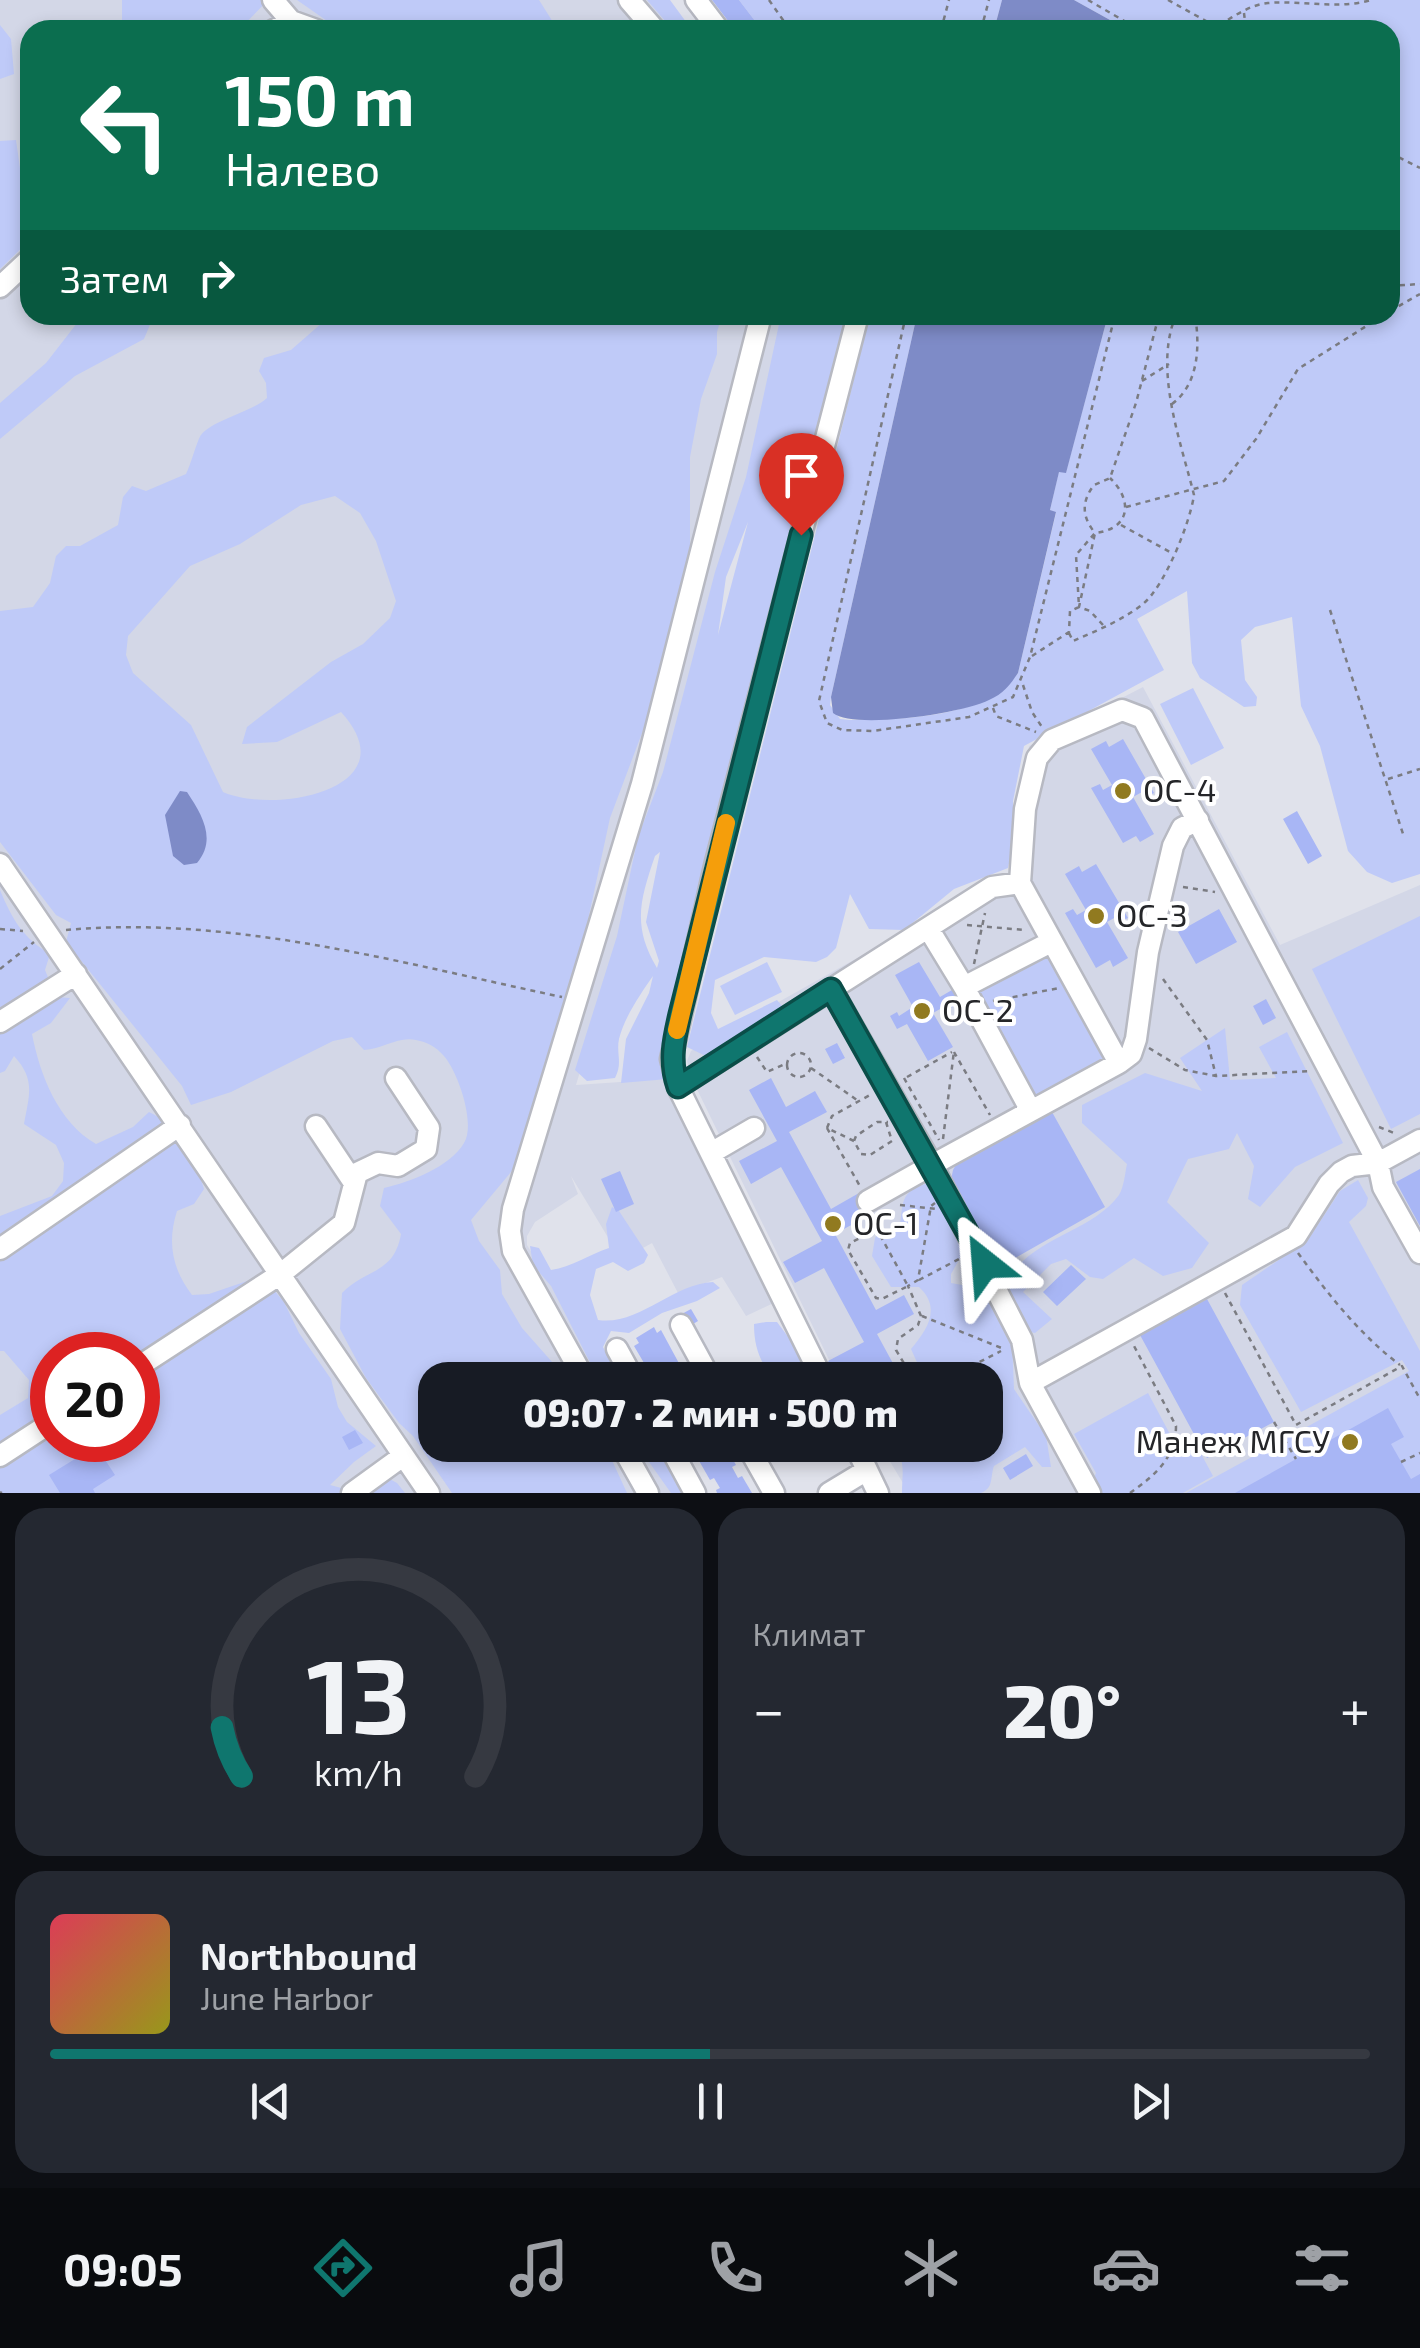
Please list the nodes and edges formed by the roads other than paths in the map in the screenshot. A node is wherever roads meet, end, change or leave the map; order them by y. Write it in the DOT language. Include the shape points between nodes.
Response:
graph roads {
  1 [pos="628,0"];
  2 [pos="696,0"];
  3 [pos="646,20"];
  4 [pos="711,20"];
  5 [pos="20,269"];
  6 [pos="0,288"];
  7 [pos="758,325"];
  8 [pos="855,325"];
  9 [pos="1198,820"];
  10 [pos="0,864"];
  11 [pos="1020,883"];
  12 [pos="928,928"];
  13 [pos="1048,937"];
  14 [pos="76,974"];
  15 [pos="831,989"];
  16 [pos="969,992"];
  17 [pos="0,1022"];
  18 [pos="1119,1063"];
  19 [pos="396,1078"];
  20 [pos="678,1087"];
  21 [pos="1032,1111"];
  22 [pos="180,1124"];
  23 [pos="316,1126"];
  24 [pos="754,1128"];
  25 [pos="1420,1140"];
  26 [pos="711,1153"];
  27 [pos="936,1163"];
  28 [pos="1378,1163"];
  29 [pos="354,1183"];
  30 [pos="868,1201"];
  31 [pos="0,1249"];
  32 [pos="1420,1252"];
  33 [pos="282,1272"];
  34 [pos="681,1326"];
  35 [pos="616,1349"];
  36 [pos="160,1352"];
  37 [pos="575,1362"];
  38 [pos="624,1362"];
  39 [pos="701,1362"];
  40 [pos="814,1362"];
  41 [pos="1030,1383"];
  42 [pos="30,1436"];
  43 [pos="0,1456"];
  44 [pos="404,1456"];
  45 [pos="631,1462"];
  46 [pos="678,1462"];
  47 [pos="757,1462"];
  48 [pos="863,1462"];
  49 [pos="867,1470"];
  50 [pos="352,1493"];
  51 [pos="429,1493"];
  52 [pos="648,1493"];
  53 [pos="695,1493"];
  54 [pos="774,1493"];
  55 [pos="829,1493"];
  56 [pos="878,1493"];
  57 [pos="1090,1493"];
  1 -- 3 [label="street"];
  2 -- 4 [label="street"];
  5 -- 6 [label="street"];
  7 -- 37 [label="street" via="642,784 513,1210 513,1251"];
  8 -- 20 [label="street" via="672,1051"];
  9 -- 11 [label="street" via="1143,718 1122,710 1052,740 1037,758 1025,809"];
  9 -- 18 [label="street" via="1182,828 1172,846 1136,1039"];
  9 -- 28 [label="street"];
  10 -- 14 [label="street"];
  11 -- 12 [label="street" via="992,887"];
  11 -- 13 [label="street"];
  12 -- 15 [label="street"];
  12 -- 16 [label="street"];
  13 -- 16 [label="street"];
  13 -- 18 [label="street"];
  14 -- 17 [label="street"];
  14 -- 22 [label="street"];
  15 -- 20 [label="street"];
  15 -- 27 [label="street" via="896,1082 894,1119"];
  16 -- 21 [label="street"];
  18 -- 21 [label="street"];
  19 -- 29 [label="street" via="429,1128 426,1149 398,1166 370,1166"];
  20 -- 26 [label="street"];
  21 -- 27 [label="street"];
  22 -- 31 [label="street"];
  22 -- 33 [label="street"];
  23 -- 29 [label="street"];
  24 -- 26 [label="street"];
  25 -- 28 [label="street"];
  26 -- 40 [label="street"];
  27 -- 30 [label="street"];
  27 -- 41 [label="street"];
  28 -- 32 [label="street" via="1383,1187"];
  28 -- 41 [label="street" via="1340,1172 1288,1240"];
  29 -- 33 [label="street" via="344,1224"];
  33 -- 36 [label="street"];
  33 -- 44 [label="street"];
  34 -- 39 [label="street"];
  35 -- 38 [label="street"];
  41 -- 57 [label="street"];
  42 -- 43 [label="street"];
  44 -- 50 [label="street"];
  44 -- 51 [label="street"];
  45 -- 52 [label="street"];
  46 -- 53 [label="street"];
  47 -- 54 [label="street"];
  48 -- 49 [label="street"];
  49 -- 55 [label="street"];
  49 -- 56 [label="street"];
}
